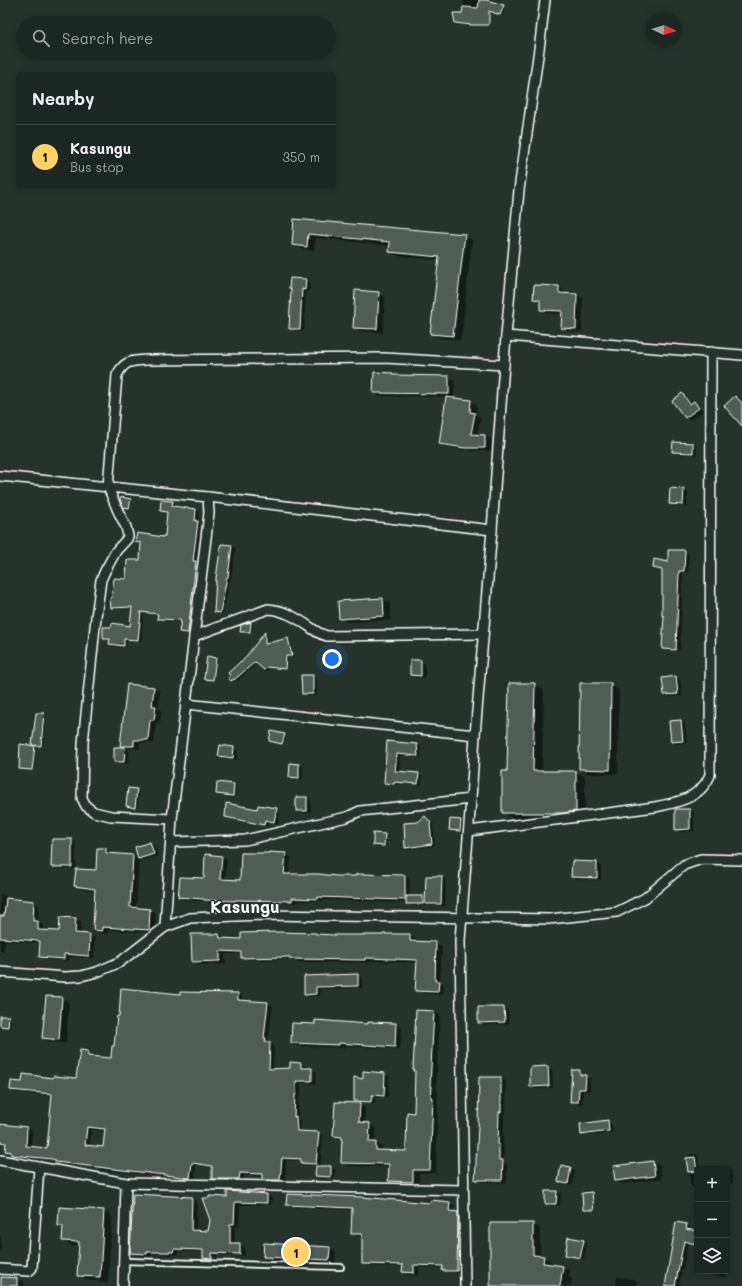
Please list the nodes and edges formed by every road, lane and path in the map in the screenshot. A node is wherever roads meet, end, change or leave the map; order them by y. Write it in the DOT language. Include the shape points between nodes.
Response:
graph roads {
  1 [pos="545,0"];
  2 [pos="506,336"];
  3 [pos="711,352"];
  4 [pos="742,355"];
  5 [pos="504,365"];
  6 [pos="0,476"];
  7 [pos="108,487"];
  8 [pos="208,496"];
  9 [pos="492,530"];
  10 [pos="483,634"];
  11 [pos="194,636"];
  12 [pos="186,704"];
  13 [pos="474,735"];
  14 [pos="471,799"];
  15 [pos="172,819"];
  16 [pos="469,831"];
  17 [pos="170,842"];
  18 [pos="742,860"];
  19 [pos="461,917"];
  20 [pos="166,927"];
  21 [pos="0,972"];
  22 [pos="0,1160"];
  23 [pos="40,1167"];
  24 [pos="126,1183"];
  25 [pos="463,1190"];
  26 [pos="124,1261"];
  27 [pos="341,1267"];
  28 [pos="0,1269"];
  29 [pos="123,1286"];
  30 [pos="466,1286"];
  1 -- 2 [label="street" via="519,190"];
  2 -- 3 [label="street"];
  2 -- 5 [label="street"];
  3 -- 4 [label="street"];
  3 -- 16 [label="street" via="710,776 707,783 699,792 674,804"];
  5 -- 7 [label="street" via="385,358 128,362 117,375"];
  5 -- 9 [label="street"];
  6 -- 7 [label="street"];
  7 -- 8 [label="street"];
  7 -- 15 [label="street" via="128,536 116,551 101,580 84,743 82,798 86,806 94,812 111,816"];
  8 -- 9 [label="street"];
  8 -- 11 [label="street"];
  9 -- 10 [label="street"];
  10 -- 11 [label="street" via="327,636 316,633 280,610 268,608"];
  10 -- 13 [label="street"];
  11 -- 12 [label="street"];
  12 -- 13 [label="street"];
  12 -- 15 [label="street"];
  13 -- 14 [label="street"];
  14 -- 16 [label="street"];
  14 -- 17 [label="street" via="360,811 347,817 245,840"];
  15 -- 17 [label="street"];
  16 -- 19 [label="street"];
  17 -- 20 [label="street"];
  18 -- 19 [label="street" via="701,859 684,865 645,898 617,912 549,919"];
  19 -- 20 [label="street" via="263,915 190,918"];
  19 -- 25 [label="street"];
  20 -- 21 [label="street" via="120,962 97,972 65,977"];
  22 -- 23 [label="street"];
  23 -- 24 [label="street"];
  23 -- 28 [label="street" via="32,1268 29,1272"];
  24 -- 25 [label="street"];
  24 -- 26 [label="street"];
  25 -- 30 [label="street"];
  26 -- 27 [label="lane"];
  26 -- 29 [label="street"];
}
